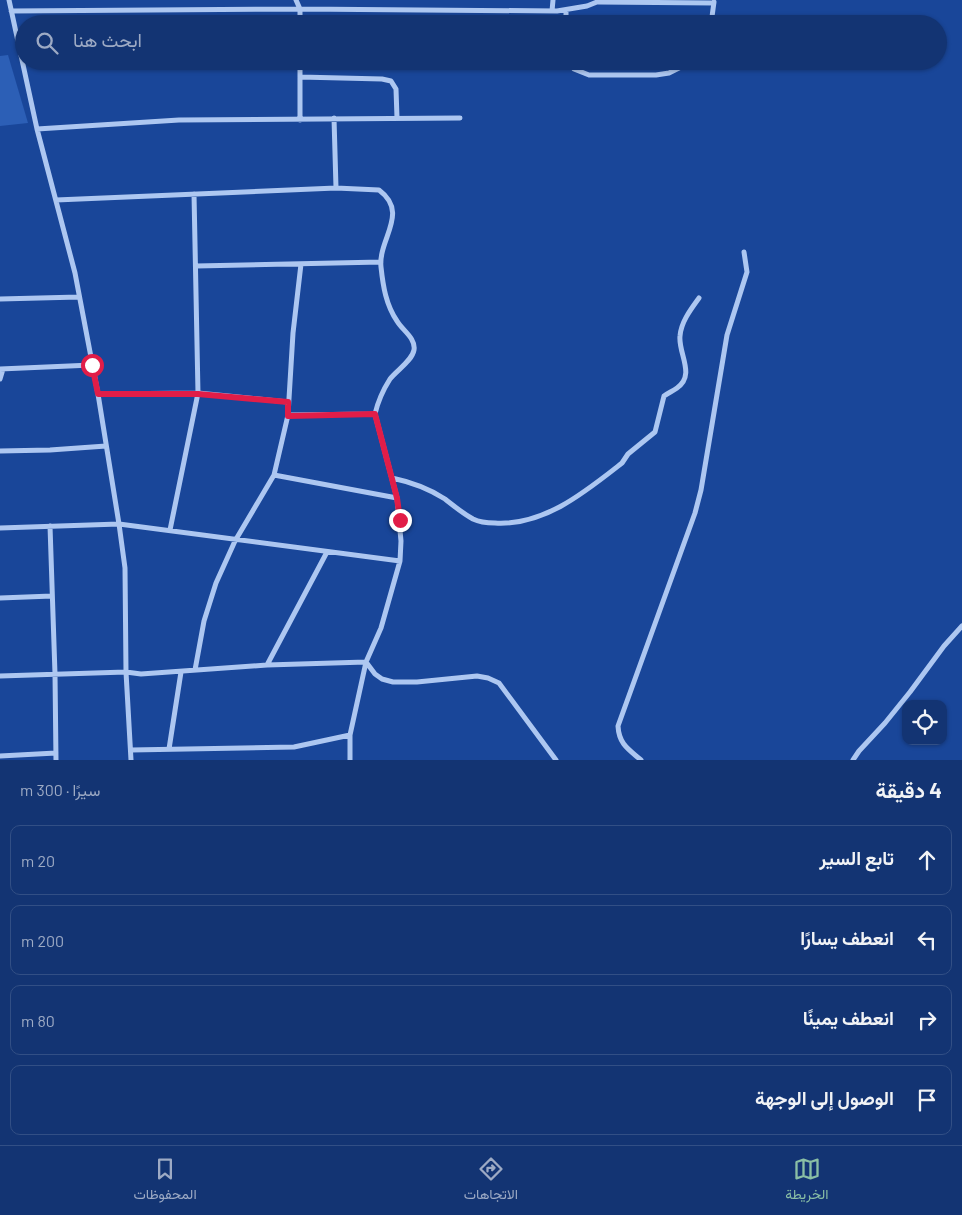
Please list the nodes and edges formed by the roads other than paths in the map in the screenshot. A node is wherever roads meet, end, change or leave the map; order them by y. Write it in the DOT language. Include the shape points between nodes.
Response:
graph roads {
  1 [pos="9,0"];
  2 [pos="296,0"];
  3 [pos="553,0"];
  4 [pos="600,1"];
  5 [pos="714,2"];
  6 [pos="300,9"];
  7 [pos="11,11"];
  8 [pos="552,11"];
  9 [pos="566,11"];
  10 [pos="300,15"];
  11 [pos="566,15"];
  12 [pos="712,15"];
  13 [pos="15,28"];
  14 [pos="24,70"];
  15 [pos="300,70"];
  16 [pos="576,70"];
  17 [pos="673,70"];
  18 [pos="300,77"];
  19 [pos="334,118"];
  20 [pos="397,118"];
  21 [pos="460,118"];
  22 [pos="300,120"];
  23 [pos="38,129"];
  24 [pos="336,188"];
  25 [pos="194,194"];
  26 [pos="56,200"];
  27 [pos="744,252"];
  28 [pos="380,262"];
  29 [pos="301,264"];
  30 [pos="196,266"];
  31 [pos="79,297"];
  32 [pos="699,298"];
  33 [pos="0,299"];
  34 [pos="92,365"];
  35 [pos="2,369"];
  36 [pos="0,378"];
  37 [pos="98,394"];
  38 [pos="198,394"];
  39 [pos="288,402"];
  40 [pos="375,414"];
  41 [pos="288,416"];
  42 [pos="106,446"];
  43 [pos="0,451"];
  44 [pos="274,475"];
  45 [pos="392,478"];
  46 [pos="397,498"];
  47 [pos="119,524"];
  48 [pos="50,526"];
  49 [pos="0,528"];
  50 [pos="170,530"];
  51 [pos="235,541"];
  52 [pos="326,552"];
  53 [pos="400,561"];
  54 [pos="52,596"];
  55 [pos="0,598"];
  56 [pos="962,626"];
  57 [pos="366,662"];
  58 [pos="268,664"];
  59 [pos="195,670"];
  60 [pos="126,672"];
  61 [pos="181,672"];
  62 [pos="55,674"];
  63 [pos="0,676"];
  64 [pos="350,735"];
  65 [pos="170,749"];
  66 [pos="131,750"];
  67 [pos="56,753"];
  68 [pos="0,756"];
  69 [pos="56,760"];
  70 [pos="131,760"];
  71 [pos="350,760"];
  72 [pos="556,760"];
  73 [pos="641,760"];
  74 [pos="853,760"];
  1 -- 7 [label="street"];
  2 -- 6 [label="street"];
  3 -- 8 [label="street"];
  4 -- 5 [label="street"];
  4 -- 9 [label="street"];
  5 -- 12 [label="street"];
  6 -- 7 [label="street"];
  6 -- 8 [label="street"];
  6 -- 10 [label="street"];
  7 -- 13 [label="street"];
  8 -- 9 [label="street"];
  9 -- 11 [label="street"];
  14 -- 23 [label="street"];
  15 -- 18 [label="street"];
  16 -- 17 [label="street" via="589,75 656,75"];
  18 -- 20 [label="street" via="382,79 391,82 396,89"];
  18 -- 22 [label="street"];
  19 -- 20 [label="street"];
  19 -- 22 [label="street"];
  19 -- 24 [label="street"];
  20 -- 21 [label="street"];
  22 -- 23 [label="street" via="179,120"];
  23 -- 26 [label="street"];
  24 -- 25 [label="street"];
  24 -- 28 [label="street" via="379,190 391,203 392,223"];
  25 -- 26 [label="street"];
  25 -- 30 [label="street"];
  26 -- 31 [label="street"];
  27 -- 73 [label="street" via="746,272 727,335 696,513 618,726 619,737"];
  28 -- 29 [label="street"];
  28 -- 40 [label="street" via="390,310 411,338 414,350 391,378"];
  29 -- 30 [label="street"];
  29 -- 39 [label="street"];
  30 -- 38 [label="street"];
  31 -- 33 [label="street"];
  31 -- 34 [label="street"];
  32 -- 45 [label="street" via="686,315 680,335 686,364 685,377 679,387 664,396 655,432 622,463 563,505 538,518 511,524 490,523 462,513 426,488"];
  34 -- 35 [label="street"];
  34 -- 37 [label="street"];
  35 -- 36 [label="street"];
  37 -- 38 [label="street"];
  37 -- 42 [label="street"];
  38 -- 39 [label="street"];
  38 -- 50 [label="street"];
  39 -- 41 [label="street"];
  40 -- 41 [label="street"];
  40 -- 45 [label="street"];
  41 -- 44 [label="street"];
  42 -- 43 [label="street"];
  42 -- 47 [label="street"];
  44 -- 46 [label="street"];
  44 -- 51 [label="street"];
  45 -- 46 [label="street"];
  46 -- 53 [label="street"];
  47 -- 48 [label="street"];
  47 -- 50 [label="street"];
  47 -- 60 [label="street" via="125,568"];
  48 -- 49 [label="street"];
  48 -- 54 [label="street"];
  50 -- 51 [label="street"];
  51 -- 52 [label="street"];
  51 -- 59 [label="street" via="216,583 204,621"];
  52 -- 53 [label="street"];
  52 -- 58 [label="street"];
  53 -- 57 [label="street" via="381,628"];
  54 -- 55 [label="street"];
  54 -- 62 [label="street"];
  56 -- 74 [label="street"];
  57 -- 58 [label="street"];
  57 -- 64 [label="street"];
  57 -- 72 [label="street" via="375,674 393,682 477,676 499,683"];
  58 -- 59 [label="street"];
  59 -- 61 [label="street"];
  60 -- 61 [label="street"];
  60 -- 62 [label="street"];
  60 -- 66 [label="street"];
  61 -- 65 [label="street"];
  62 -- 63 [label="street"];
  62 -- 67 [label="street"];
  64 -- 65 [label="street" via="294,747"];
  64 -- 71 [label="street"];
  65 -- 66 [label="street"];
  66 -- 70 [label="street"];
  67 -- 68 [label="street"];
  67 -- 69 [label="street"];
}
